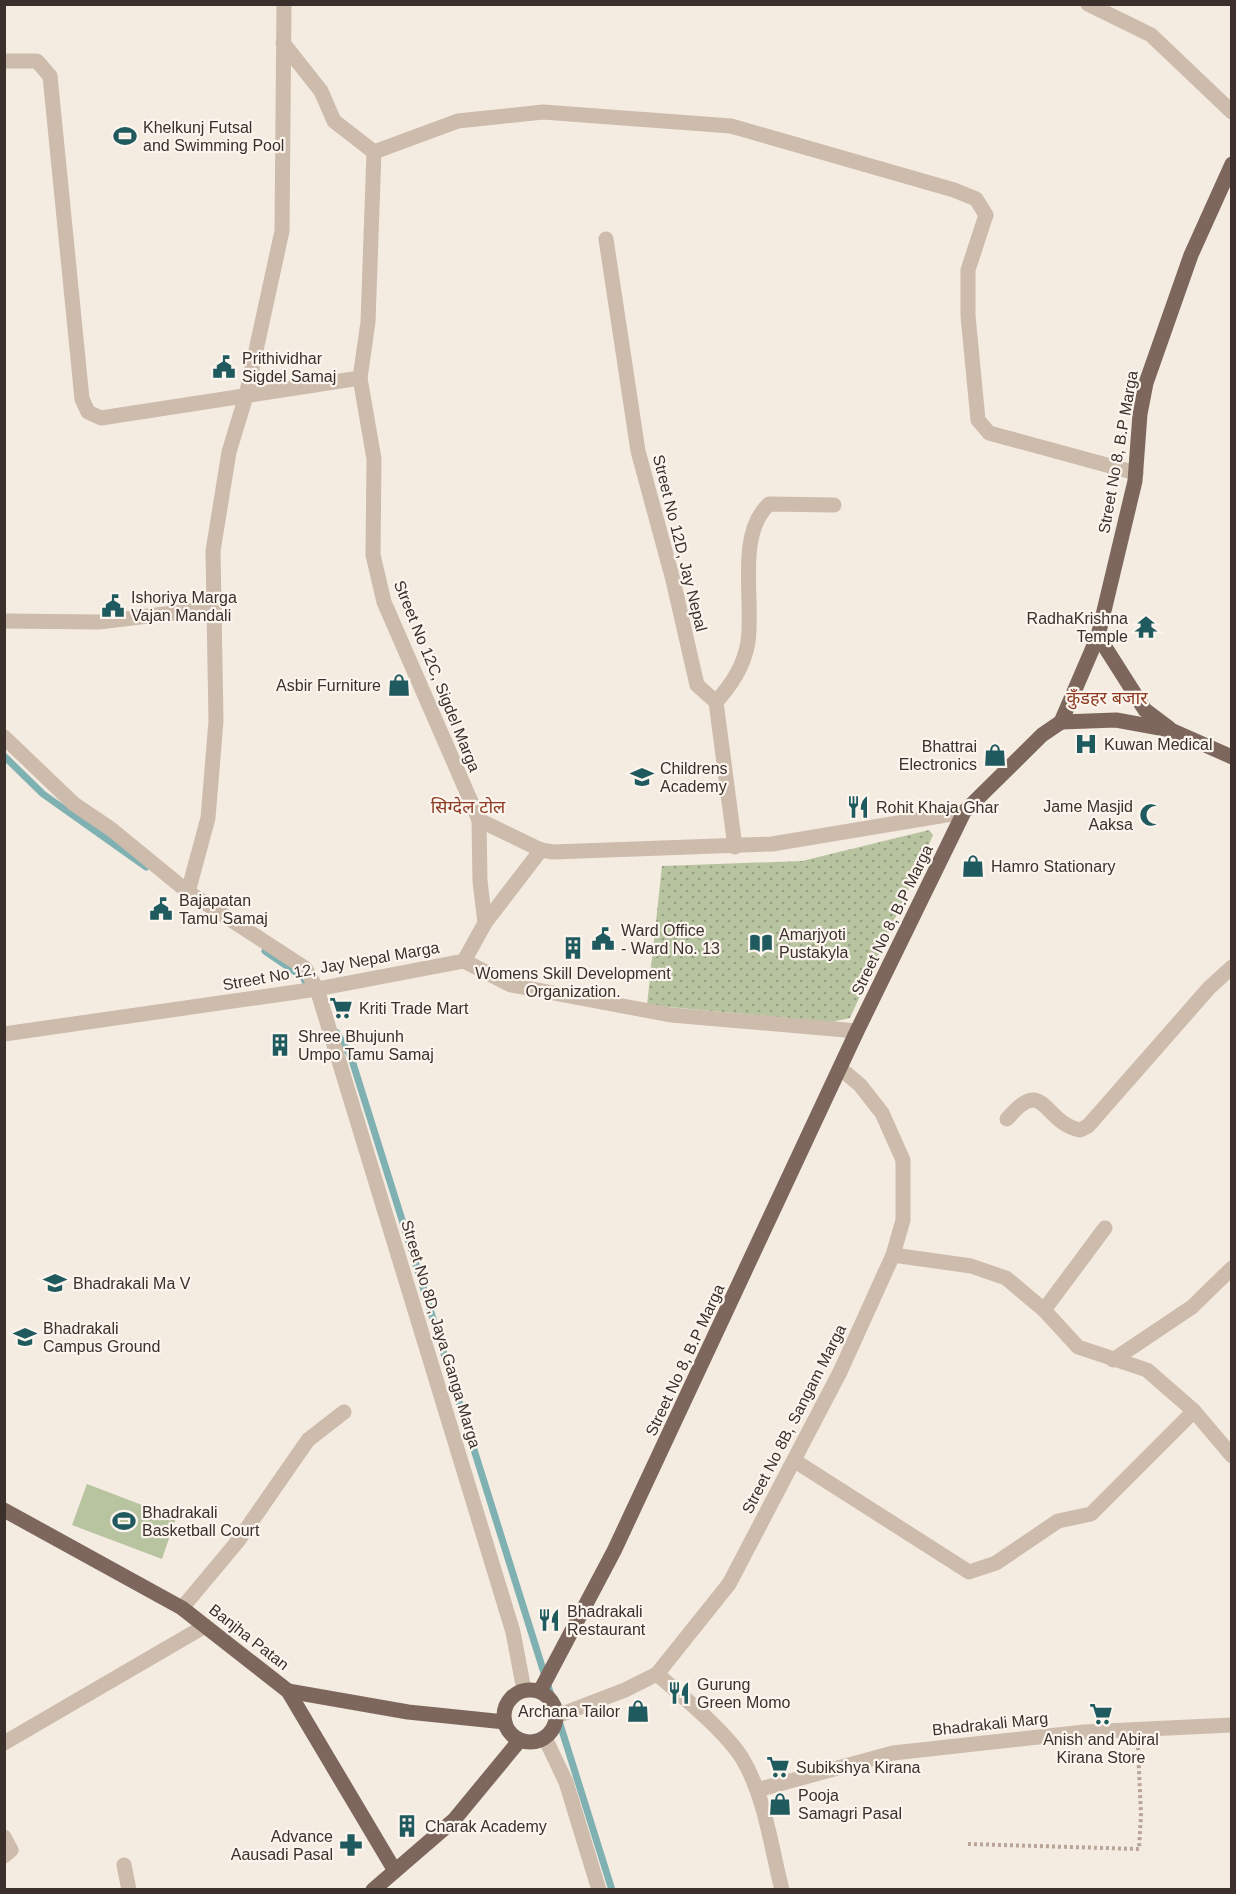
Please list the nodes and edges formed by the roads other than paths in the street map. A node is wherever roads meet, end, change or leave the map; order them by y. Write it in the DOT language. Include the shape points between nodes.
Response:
graph roads {
  1 [pos="284,4"];
  2 [pos="1088,4"];
  3 [pos="283,42"];
  4 [pos="4,61"];
  5 [pos="1232,112"];
  6 [pos="374,152"];
  7 [pos="1232,164"];
  8 [pos="606,239"];
  9 [pos="360,378"];
  10 [pos="246,396"];
  11 [pos="1136,472"];
  12 [pos="834,505"];
  13 [pos="214,608"];
  14 [pos="4,621"];
  15 [pos="1098,636"];
  16 [pos="716,702"];
  17 [pos="1061,722"];
  18 [pos="1171,730"];
  19 [pos="4,737"];
  20 [pos="1232,757"];
  21 [pos="964,812"];
  22 [pos="479,820"];
  23 [pos="735,847"];
  24 [pos="541,850"];
  25 [pos="188,892"];
  26 [pos="485,922"];
  27 [pos="464,961"];
  28 [pos="1232,967"];
  29 [pos="317,989"];
  30 [pos="857,1031"];
  31 [pos="4,1034"];
  32 [pos="840,1069"];
  33 [pos="1007,1119"];
  34 [pos="1105,1228"];
  35 [pos="893,1255"];
  36 [pos="1232,1268"];
  37 [pos="1044,1310"];
  38 [pos="1113,1360"];
  39 [pos="344,1412"];
  40 [pos="1194,1412"];
  41 [pos="1232,1456"];
  42 [pos="795,1461"];
  43 [pos="4,1510"];
  44 [pos="182,1608"];
  45 [pos="205,1626"];
  46 [pos="657,1674"];
  47 [pos="288,1691"];
  48 [pos="532,1691"];
  49 [pos="557,1716"];
  50 [pos="505,1722"];
  51 [pos="1232,1725"];
  52 [pos="545,1738"];
  53 [pos="520,1740"];
  54 [pos="4,1743"];
  55 [pos="757,1790"];
  56 [pos="4,1837"];
  57 [pos="4,1856"];
  58 [pos="124,1865"];
  59 [pos="396,1871"];
  60 [pos="129,1890"];
  61 [pos="373,1890"];
  62 [pos="599,1890"];
  63 [pos="782,1890"];
  1 -- 3 [label="street"];
  2 -- 5 [label="street" via="1151,35"];
  3 -- 6 [label="street" via="321,90 334,121"];
  3 -- 10 [label="street" via="282,231"];
  4 -- 10 [label="street" via="37,61 50,76 82,399 88,412 101,418"];
  6 -- 9 [label="street, Street No 12C, Sigdel Marga" via="368,322"];
  6 -- 11 [label="street" via="458,121 543,112 698,123 731,126 976,199 986,215 968,270 968,316 978,420 989,433"];
  7 -- 11 [label="main road, Street No 8, B.P Marga" via="1191,255 1146,383"];
  8 -- 16 [label="street, Street No 12D, Jay Nepal" via="638,451 697,685"];
  9 -- 10 [label="street"];
  9 -- 22 [label="street, Street No 12C, Sigdel Marga" via="374,459 373,555 384,602"];
  10 -- 13 [label="street" via="229,452 213,551"];
  11 -- 15 [label="main road, Street No 8, B.P Marga"];
  12 -- 16 [label="street" via="769,504 760,512 751,533 748,642 735,680"];
  13 -- 14 [label="street" via="99,622"];
  13 -- 25 [label="street" via="216,721 208,818"];
  15 -- 17 [label="main road, Street No 8, B.P Marga"];
  15 -- 18 [label="main road" via="1145,710"];
  16 -- 23 [label="street"];
  17 -- 18 [label="main road" via="1116,720"];
  17 -- 21 [label="main road, Street No 8, B.P Marga" via="1042,735"];
  18 -- 20 [label="main road"];
  19 -- 25 [label="street, Street No 8D, Jaya Ganga Marga" via="74,804"];
  21 -- 23 [label="street" via="817,839"];
  21 -- 30 [label="main road, Street No 8, B.P Marga"];
  22 -- 24 [label="street"];
  22 -- 26 [label="street"];
  23 -- 24 [label="street"];
  24 -- 26 [label="street, Street No 12, Jay Nepal Marga"];
  25 -- 29 [label="street, Street No 8D, Jaya Ganga Marga" via="305,968"];
  26 -- 27 [label="street, Street No 12, Jay Nepal Marga"];
  27 -- 29 [label="street, Street No 12, Jay Nepal Marga"];
  27 -- 30 [label="street" via="511,986 671,1015"];
  28 -- 33 [label="street" via="1088,1126 1080,1130 1069,1128 1031,1098 1022,1101"];
  29 -- 31 [label="street, Street No 12, Jay Nepal Marga"];
  29 -- 48 [label="street, Street No 8D, Jaya Ganga Marga"];
  30 -- 32 [label="main road, Street No 8, B.P Marga"];
  32 -- 35 [label="street, Street No 8B, Sangam Marga" via="860,1085 882,1113 903,1160 903,1220"];
  32 -- 48 [label="main road, Street No 8, B.P Marga" via="614,1551"];
  34 -- 37 [label="street"];
  35 -- 37 [label="street" via="971,1266 1006,1278"];
  35 -- 42 [label="street, Street No 8B, Sangam Marga"];
  36 -- 38 [label="street" via="1192,1307"];
  37 -- 38 [label="street" via="1078,1347"];
  38 -- 40 [label="street" via="1147,1370"];
  39 -- 44 [label="street" via="308,1440 238,1540"];
  40 -- 41 [label="street"];
  40 -- 42 [label="street" via="1091,1514 1058,1521 996,1563 969,1572"];
  42 -- 46 [label="street, Street No 8B, Sangam Marga" via="729,1584"];
  43 -- 44 [label="main road, Banjha Patan"];
  44 -- 45 [label="main road, Banjha Patan"];
  45 -- 47 [label="main road, Banjha Patan"];
  45 -- 54 [label="street"];
  46 -- 49 [label="street, Street No 8B, Sangam Marga"];
  46 -- 55 [label="street" via="741,1757"];
  47 -- 50 [label="main road" via="408,1712"];
  47 -- 59 [label="main road, Banjha Patan"];
  48 -- 49 [label="main road" via="552,1701"];
  48 -- 50 [label="main road" via="510,1698"];
  49 -- 52 [label="main road"];
  50 -- 53 [label="main road"];
  51 -- 55 [label="street, Bhadrakali Marg" via="1137,1729 892,1753"];
  52 -- 53 [label="main road"];
  52 -- 62 [label="street" via="566,1782"];
  53 -- 59 [label="main road" via="454,1820"];
  55 -- 63 [label="street"];
  56 -- 57 [label="street" via="11,1850"];
  58 -- 60 [label="street"];
  59 -- 61 [label="main road"];
}
